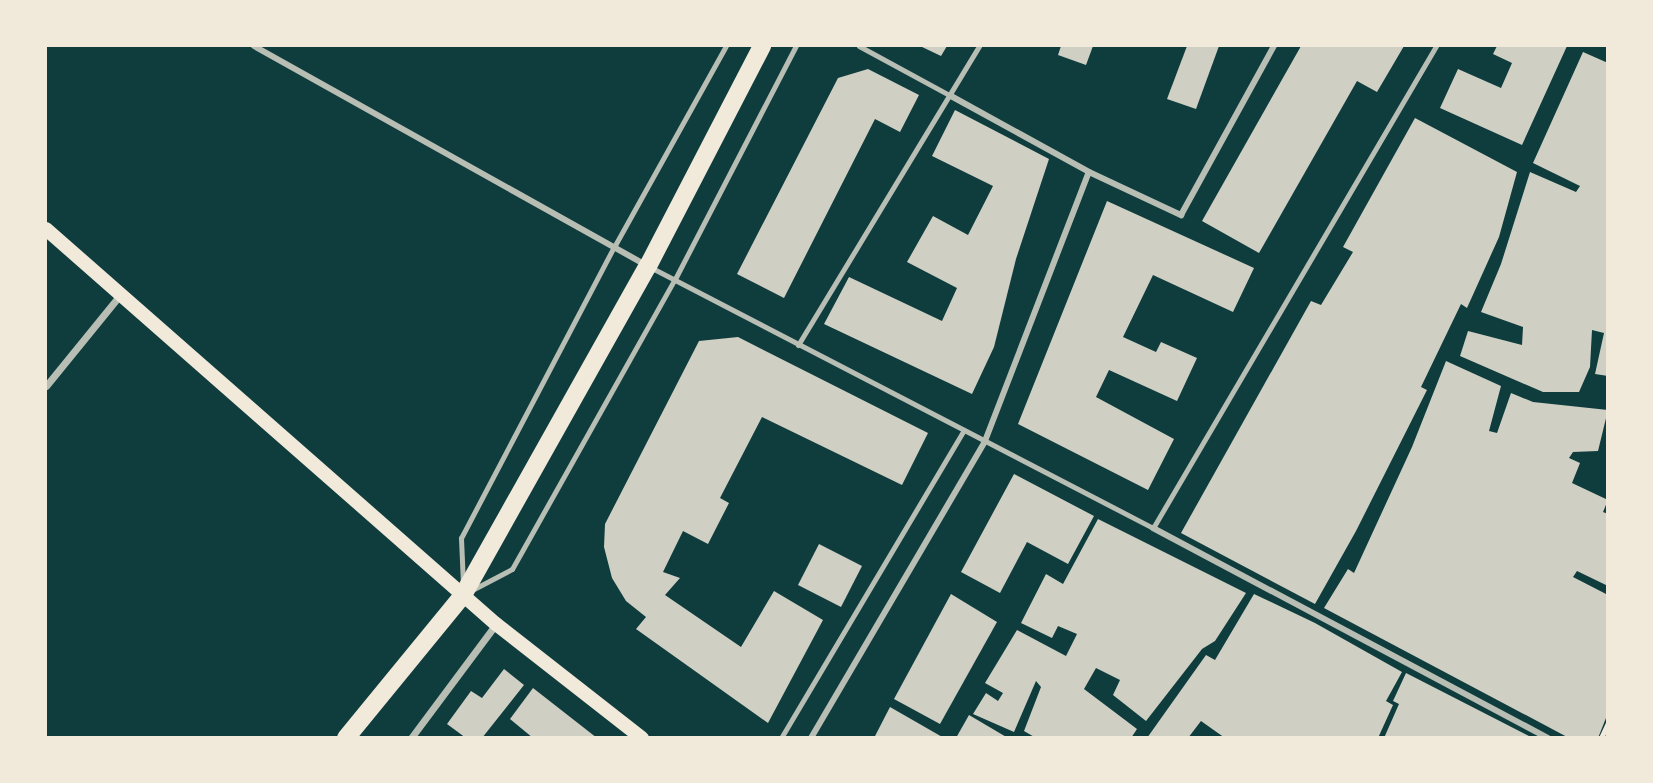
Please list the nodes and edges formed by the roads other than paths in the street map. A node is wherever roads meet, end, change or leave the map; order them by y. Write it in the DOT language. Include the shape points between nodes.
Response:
graph roads {
  1 [pos="254,46"];
  2 [pos="726,46"];
  3 [pos="762,46"];
  4 [pos="796,46"];
  5 [pos="859,46"];
  6 [pos="979,46"];
  7 [pos="1274,46"];
  8 [pos="1436,46"];
  9 [pos="951,96"];
  10 [pos="1089,173"];
  11 [pos="46,229"];
  12 [pos="614,247"];
  13 [pos="648,266"];
  14 [pos="675,279"];
  15 [pos="120,295"];
  16 [pos="798,345"];
  17 [pos="46,386"];
  18 [pos="964,430"];
  19 [pos="985,441"];
  20 [pos="1153,528"];
  21 [pos="463,595"];
  22 [pos="496,624"];
  23 [pos="346,737"];
  24 [pos="411,737"];
  25 [pos="642,737"];
  26 [pos="781,737"];
  27 [pos="811,737"];
  28 [pos="1548,737"];
  1 -- 12 [label="street"];
  2 -- 12 [label="lane"];
  3 -- 13 [label="main road"];
  4 -- 14 [label="lane"];
  5 -- 9 [label="lane"];
  6 -- 9 [label="lane"];
  7 -- 10 [label="street" via="1181,215"];
  8 -- 20 [label="lane"];
  9 -- 10 [label="street"];
  9 -- 16 [label="lane"];
  10 -- 19 [label="street"];
  11 -- 15 [label="main road"];
  12 -- 13 [label="street"];
  12 -- 21 [label="lane" via="461,538"];
  13 -- 14 [label="lane"];
  13 -- 21 [label="main road"];
  14 -- 16 [label="lane"];
  14 -- 21 [label="lane" via="512,569"];
  15 -- 17 [label="street"];
  15 -- 21 [label="main road"];
  16 -- 18 [label="lane"];
  18 -- 19 [label="lane"];
  18 -- 26 [label="lane"];
  19 -- 20 [label="lane"];
  19 -- 27 [label="street"];
  20 -- 28 [label="street"];
  21 -- 22 [label="main road"];
  21 -- 23 [label="main road"];
  22 -- 24 [label="street"];
  22 -- 25 [label="main road"];
}
